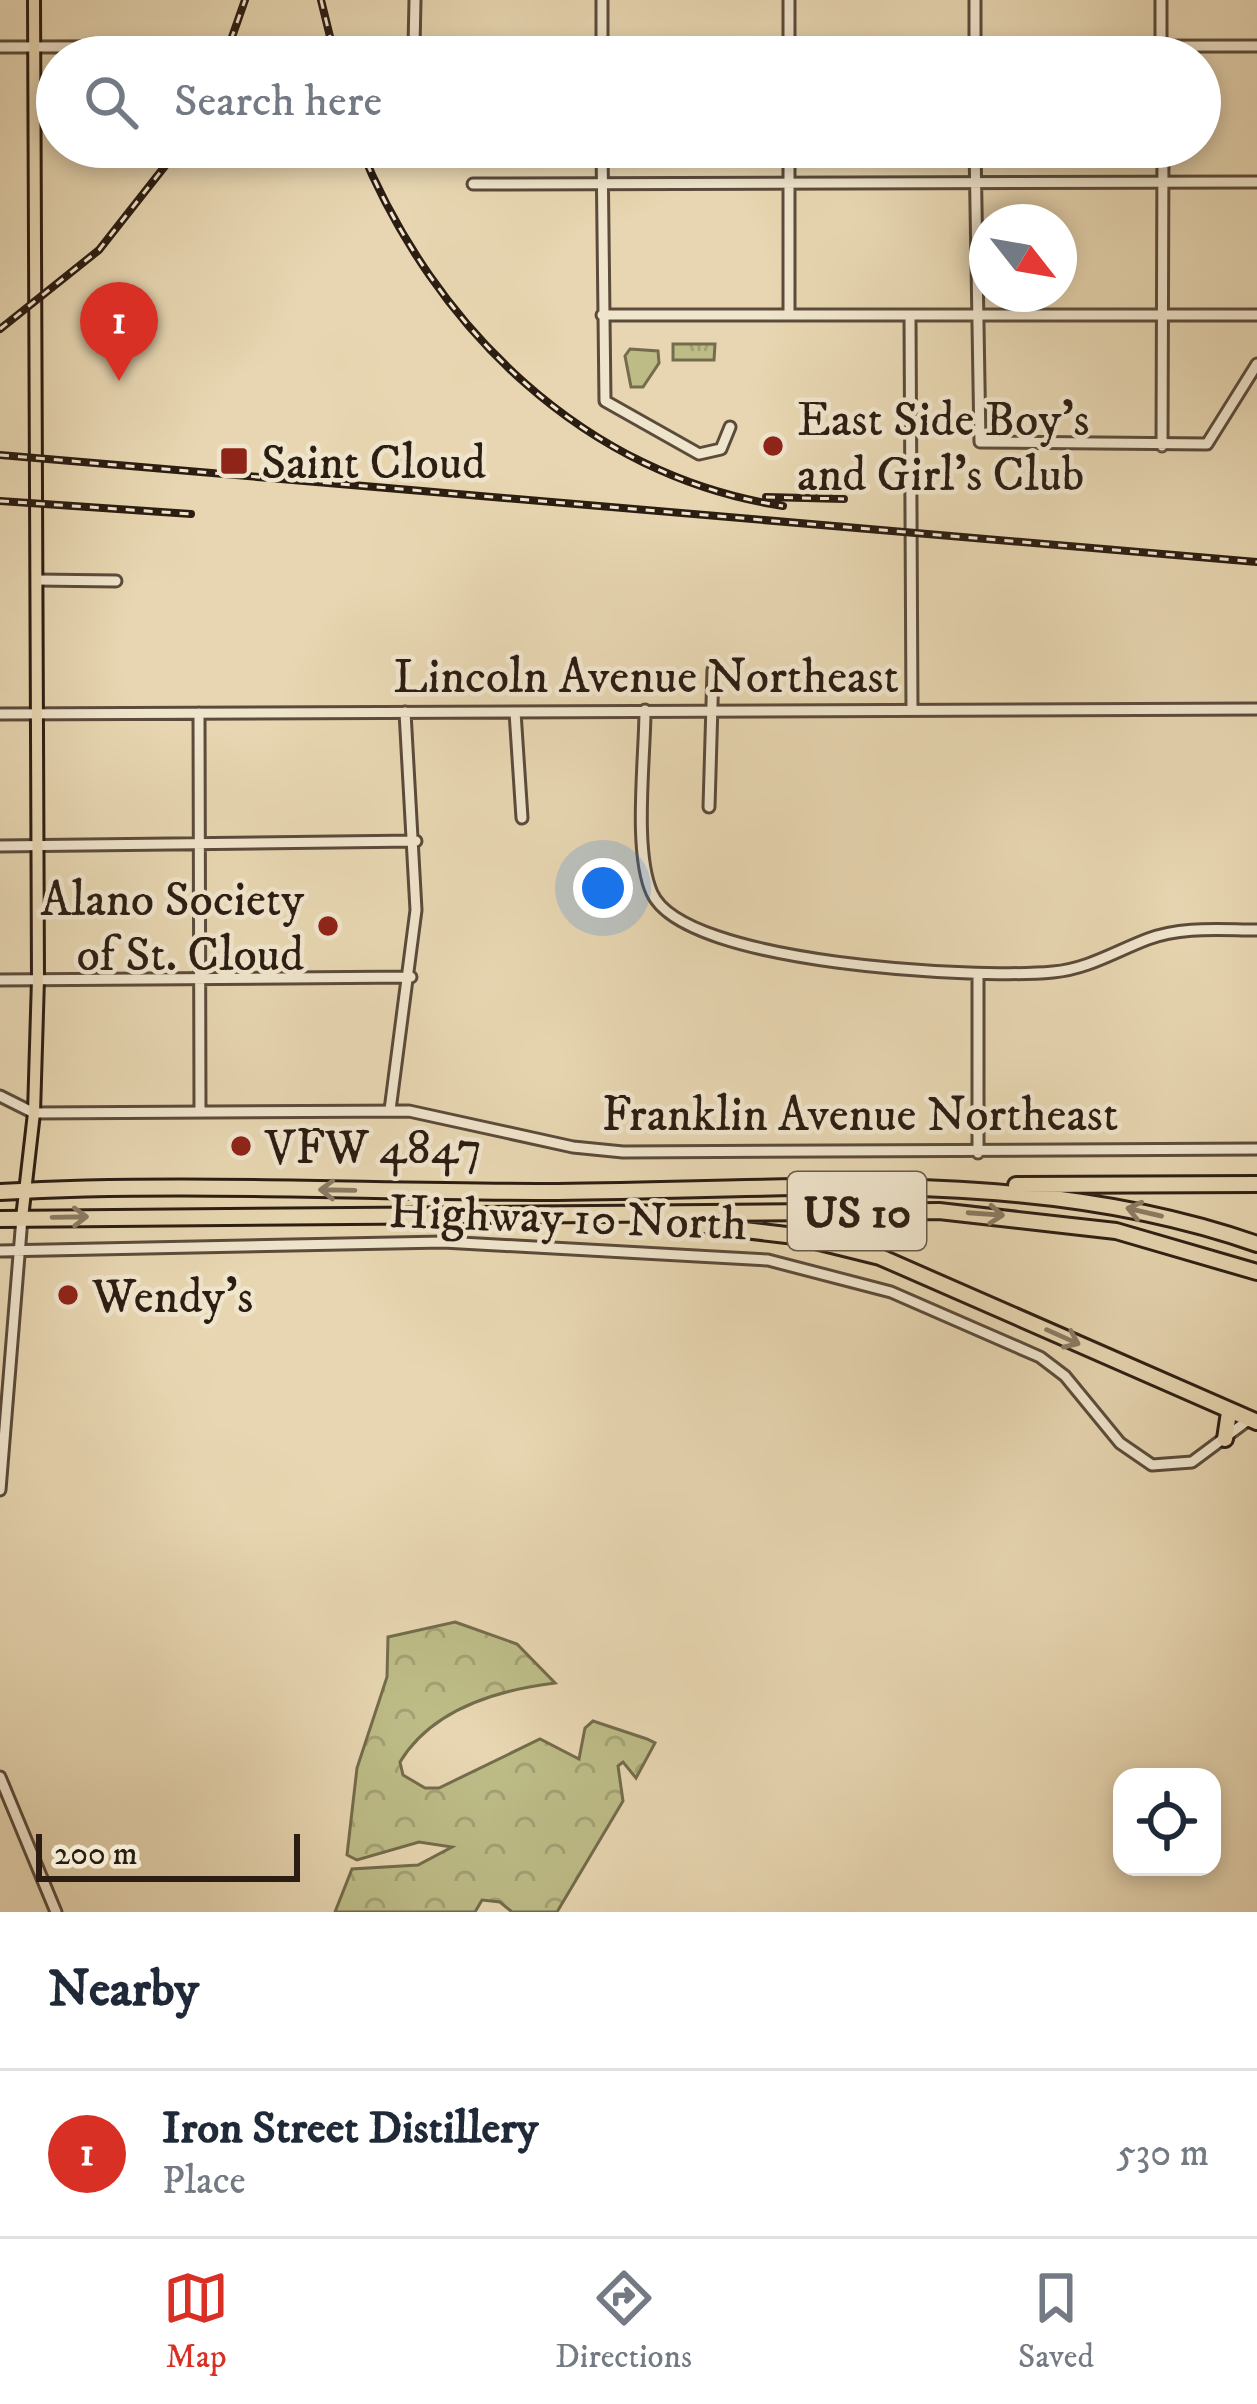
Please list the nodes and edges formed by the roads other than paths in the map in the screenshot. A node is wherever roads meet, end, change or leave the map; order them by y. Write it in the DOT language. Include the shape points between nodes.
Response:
graph roads {
  1 [pos="34,0"];
  2 [pos="415,0"];
  3 [pos="602,0"];
  4 [pos="789,0"];
  5 [pos="975,0"];
  6 [pos="1161,0"];
  7 [pos="414,36"];
  8 [pos="602,36"];
  9 [pos="789,36"];
  10 [pos="975,36"];
  11 [pos="1161,36"];
  12 [pos="1257,46"];
  13 [pos="0,47"];
  14 [pos="34,47"];
  15 [pos="1221,48"];
  16 [pos="602,168"];
  17 [pos="789,168"];
  18 [pos="975,168"];
  19 [pos="1163,168"];
  20 [pos="789,181"];
  21 [pos="1163,181"];
  22 [pos="602,182"];
  23 [pos="975,182"];
  24 [pos="1257,182"];
  25 [pos="473,184"];
  26 [pos="789,314"];
  27 [pos="976,314"];
  28 [pos="1164,314"];
  29 [pos="602,315"];
  30 [pos="1257,315"];
  31 [pos="910,316"];
  32 [pos="1257,364"];
  33 [pos="730,427"];
  34 [pos="1162,446"];
  35 [pos="37,580"];
  36 [pos="116,581"];
  37 [pos="713,670"];
  38 [pos="1257,709"];
  39 [pos="645,710"];
  40 [pos="712,710"];
  41 [pos="912,710"];
  42 [pos="405,712"];
  43 [pos="515,712"];
  44 [pos="199,713"];
  45 [pos="0,714"];
  46 [pos="36,714"];
  47 [pos="709,807"];
  48 [pos="522,818"];
  49 [pos="416,841"];
  50 [pos="37,845"];
  51 [pos="0,846"];
  52 [pos="199,847"];
  53 [pos="1257,930"];
  54 [pos="978,975"];
  55 [pos="411,977"];
  56 [pos="198,979"];
  57 [pos="0,980"];
  58 [pos="38,980"];
  59 [pos="0,1096"];
  60 [pos="390,1110"];
  61 [pos="200,1111"];
  62 [pos="34,1113"];
  63 [pos="1257,1149"];
  64 [pos="978,1153"];
  65 [pos="1257,1184"];
  66 [pos="908,1189"];
  67 [pos="26,1190"];
  68 [pos="0,1192"];
  69 [pos="546,1214"];
  70 [pos="22,1218"];
  71 [pos="0,1219"];
  72 [pos="1257,1244"];
  73 [pos="0,1250"];
  74 [pos="20,1250"];
  75 [pos="1257,1272"];
  76 [pos="4,1398"];
  77 [pos="1229,1412"];
  78 [pos="1255,1418"];
  79 [pos="1225,1438"];
  80 [pos="0,1490"];
  81 [pos="0,1777"];
  82 [pos="56,1912"];
  1 -- 14 [label="main road"];
  2 -- 7 [label="street"];
  3 -- 8 [label="street"];
  4 -- 9 [label="street"];
  5 -- 10 [label="street"];
  6 -- 11 [label="street"];
  12 -- 15 [label="street"];
  13 -- 14 [label="street"];
  14 -- 35 [label="main road"];
  16 -- 22 [label="street"];
  17 -- 20 [label="street"];
  18 -- 23 [label="street"];
  19 -- 21 [label="street"];
  20 -- 22 [label="street"];
  20 -- 23 [label="street"];
  20 -- 26 [label="street"];
  21 -- 23 [label="street"];
  21 -- 24 [label="street"];
  21 -- 28 [label="street"];
  22 -- 25 [label="street"];
  22 -- 29 [label="street"];
  23 -- 27 [label="street"];
  26 -- 29 [label="street"];
  26 -- 31 [label="street"];
  27 -- 28 [label="street"];
  27 -- 31 [label="street"];
  27 -- 34 [label="street" via="980,442"];
  28 -- 30 [label="street"];
  28 -- 34 [label="street"];
  29 -- 33 [label="street" via="602,391 613,408 699,454 722,449"];
  31 -- 41 [label="street"];
  32 -- 34 [label="street" via="1207,444"];
  35 -- 36 [label="street"];
  35 -- 46 [label="main road"];
  37 -- 40 [label="street"];
  38 -- 41 [label="street, Lincoln Avenue Northeast"];
  39 -- 40 [label="street, Lincoln Avenue Northeast"];
  39 -- 43 [label="street, Lincoln Avenue Northeast"];
  39 -- 54 [label="street" via="646,877 670,916 704,934 885,970"];
  40 -- 41 [label="street, Lincoln Avenue Northeast"];
  40 -- 47 [label="street"];
  42 -- 43 [label="street, Lincoln Avenue Northeast"];
  42 -- 44 [label="street, Lincoln Avenue Northeast"];
  42 -- 49 [label="street"];
  43 -- 48 [label="street"];
  44 -- 46 [label="street, Lincoln Avenue Northeast"];
  44 -- 52 [label="street"];
  45 -- 46 [label="street, Lincoln Avenue Northeast"];
  46 -- 50 [label="main road"];
  49 -- 52 [label="street"];
  49 -- 55 [label="street"];
  50 -- 51 [label="street"];
  50 -- 52 [label="street"];
  50 -- 58 [label="main road"];
  52 -- 56 [label="street"];
  53 -- 54 [label="street" via="1170,933 1073,969"];
  54 -- 64 [label="street"];
  55 -- 56 [label="street"];
  55 -- 60 [label="street"];
  56 -- 58 [label="street"];
  56 -- 61 [label="street"];
  57 -- 58 [label="street"];
  58 -- 62 [label="main road"];
  59 -- 62 [label="street"];
  60 -- 61 [label="street, Franklin Avenue Northeast"];
  60 -- 64 [label="street, Franklin Avenue Northeast" via="623,1152"];
  61 -- 62 [label="street, Franklin Avenue Northeast"];
  62 -- 67 [label="main road"];
  63 -- 64 [label="street, Franklin Avenue Northeast"];
  65 -- 66 [label="highway"];
  66 -- 67 [label="highway, US 10, one-way"];
  72 -- 66 [label="highway, US 10, one-way" via="1092,1202"];
  67 -- 68 [label="highway, US 10"];
  67 -- 70 [label="main road"];
  70 -- 69 [label="highway, US 10, one-way"];
  69 -- 75 [label="highway, US 10, one-way" via="987,1213 1136,1235"];
  69 -- 77 [label="highway, one-way" via="753,1229 880,1257"];
  70 -- 71 [label="highway, US 10"];
  70 -- 74 [label="street"];
  73 -- 74 [label="street, Highway 10 North"];
  74 -- 76 [label="street"];
  74 -- 79 [label="street, Highway 10 North" via="443,1242 768,1260 891,1292 1040,1357 1066,1376 1120,1443 1152,1465 1192,1462"];
  76 -- 80 [label="street"];
  77 -- 78 [label="highway"];
  77 -- 79 [label="highway"];
  78 -- 79 [label="street, Highway 10 North"];
  81 -- 82 [label="street"];
}
